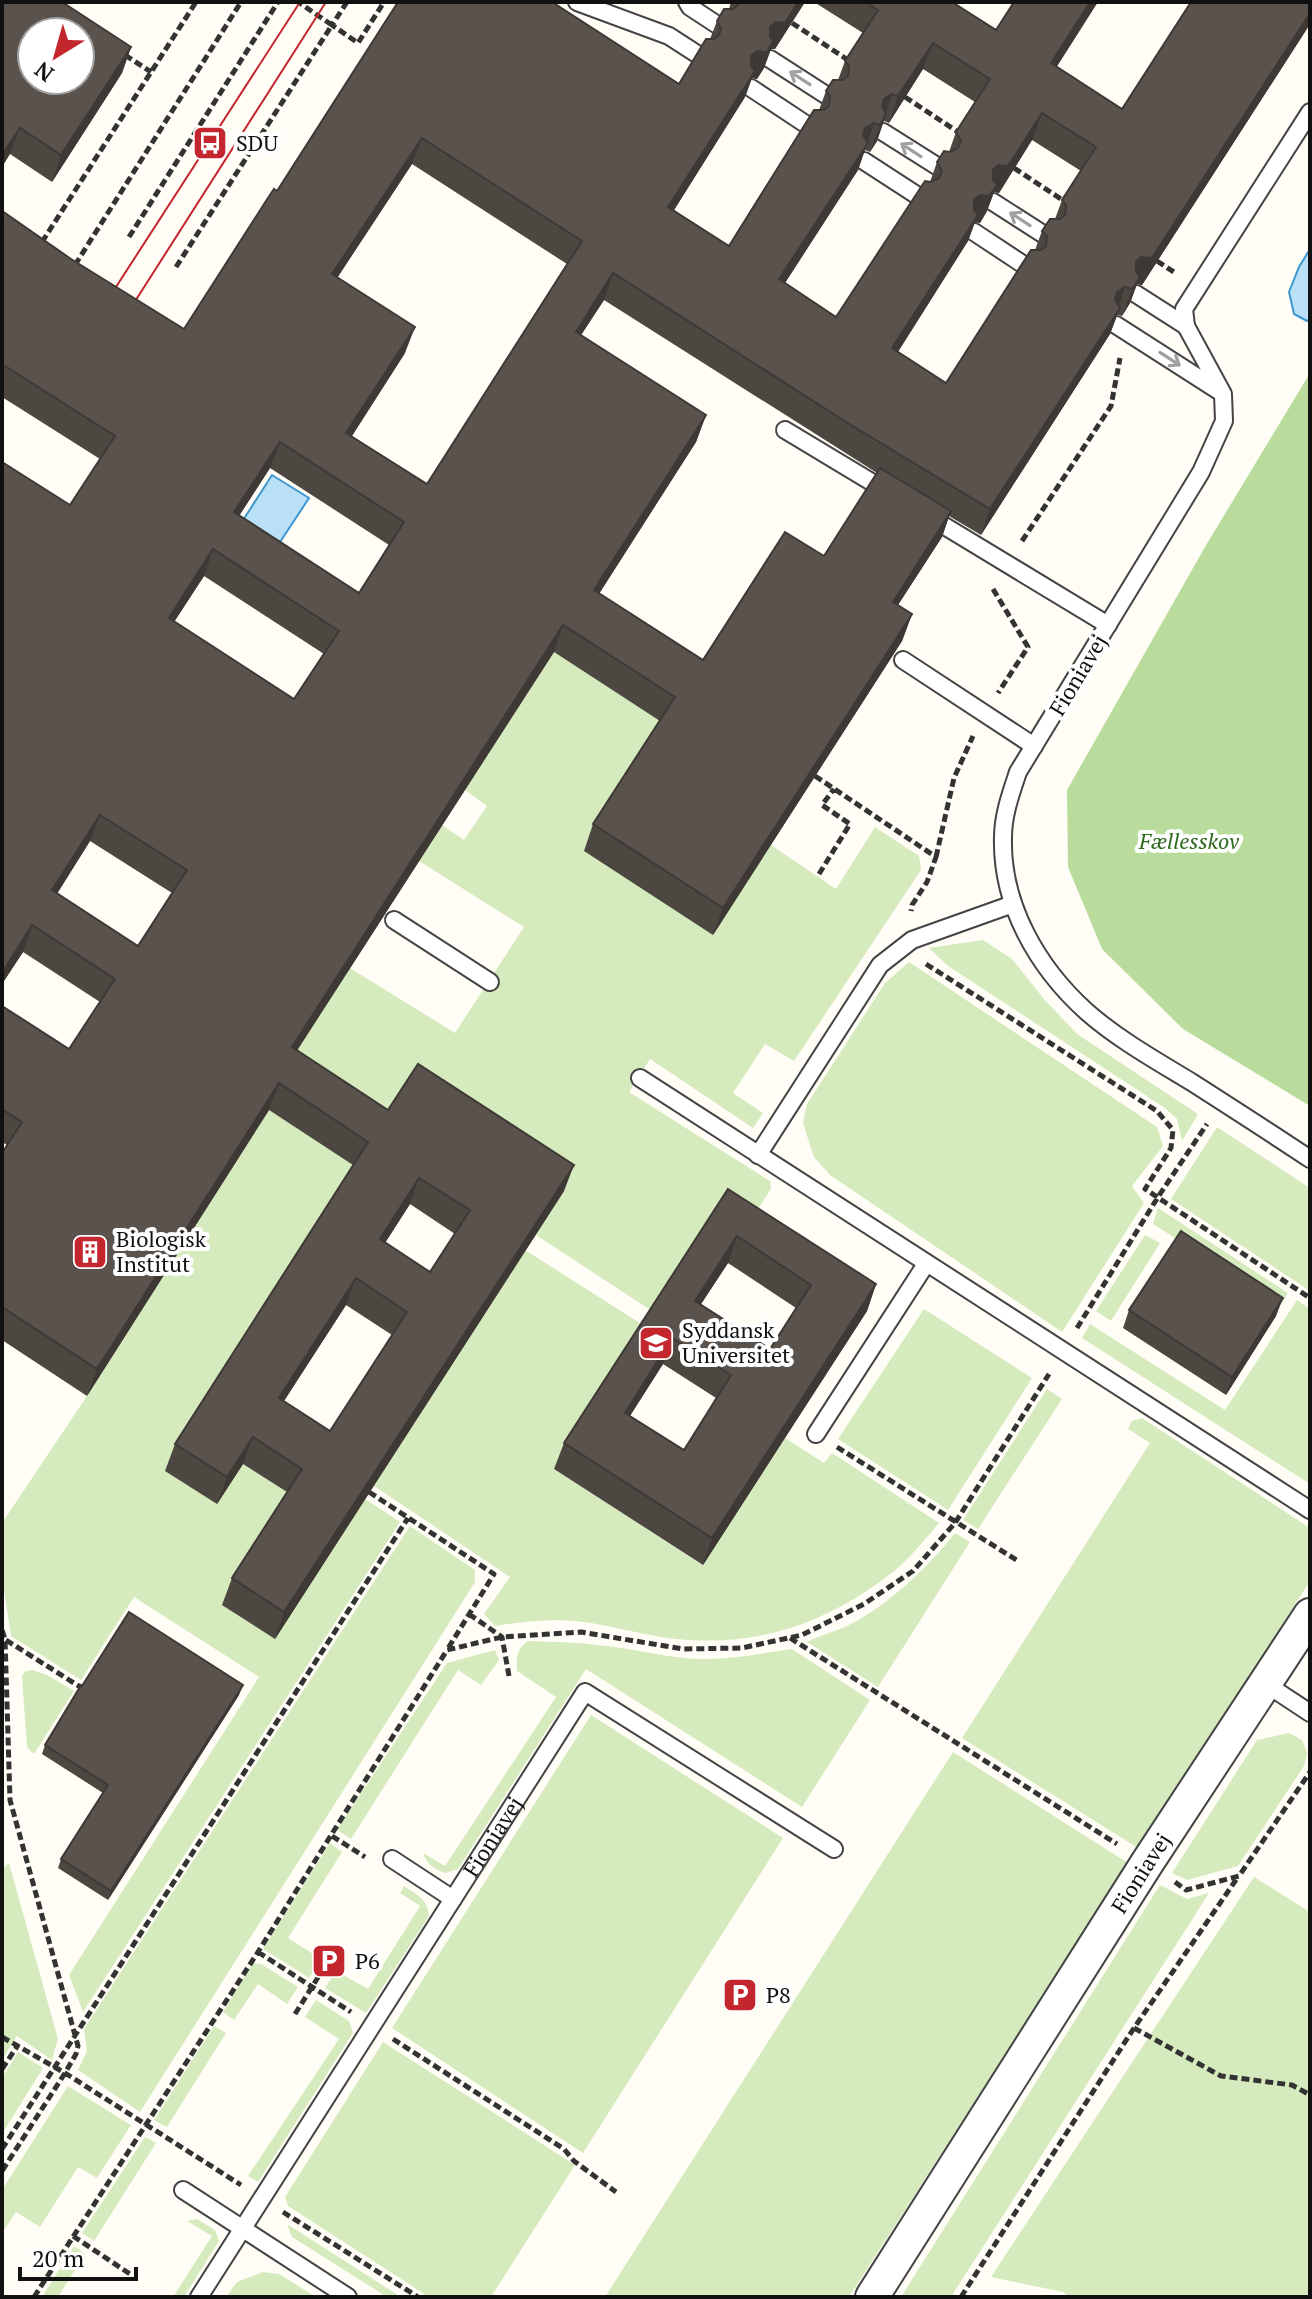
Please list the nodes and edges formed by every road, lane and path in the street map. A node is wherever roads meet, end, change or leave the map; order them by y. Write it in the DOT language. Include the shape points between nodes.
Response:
graph roads {
  1 [pos="196,2"];
  2 [pos="241,2"];
  3 [pos="278,2"];
  4 [pos="298,2"];
  5 [pos="347,2"];
  6 [pos="384,2"];
  7 [pos="577,2"];
  8 [pos="687,2"];
  9 [pos="792,23"];
  10 [pos="332,25"];
  11 [pos="719,26"];
  12 [pos="115,48"];
  13 [pos="700,56"];
  14 [pos="770,59"];
  15 [pos="852,62"];
  16 [pos="151,72"];
  17 [pos="751,88"];
  18 [pos="829,97"];
  19 [pos="905,97"];
  20 [pos="1310,112"];
  21 [pos="810,127"];
  22 [pos="883,132"];
  23 [pos="962,134"];
  24 [pos="864,161"];
  25 [pos="940,168"];
  26 [pos="1014,168"];
  27 [pos="921,198"];
  28 [pos="993,202"];
  29 [pos="1068,203"];
  30 [pos="974,232"];
  31 [pos="1046,236"];
  32 [pos="129,237"];
  33 [pos="36,251"];
  34 [pos="176,267"];
  35 [pos="1027,267"];
  36 [pos="70,272"];
  37 [pos="1136,294"];
  38 [pos="1116,325"];
  39 [pos="1186,326"];
  40 [pos="1223,394"];
  41 [pos="785,430"];
  42 [pos="1108,625"];
  43 [pos="903,660"];
  44 [pos="1034,746"];
  45 [pos="815,776"];
  46 [pos="834,789"];
  47 [pos="819,874"];
  48 [pos="1013,904"];
  49 [pos="394,920"];
  50 [pos="912,940"];
  51 [pos="490,982"];
  52 [pos="640,1078"];
  53 [pos="1222,1101"];
  54 [pos="758,1155"];
  55 [pos="1310,1159"];
  56 [pos="1158,1197"];
  57 [pos="926,1264"];
  58 [pos="1310,1298"];
  59 [pos="1063,1352"];
  60 [pos="816,1434"];
  61 [pos="833,1445"];
  62 [pos="369,1492"];
  63 [pos="1310,1510"];
  64 [pos="408,1518"];
  65 [pos="1018,1561"];
  66 [pos="469,1614"];
  67 [pos="1310,1615"];
  68 [pos="2,1630"];
  69 [pos="789,1638"];
  70 [pos="5,1639"];
  71 [pos="447,1650"];
  72 [pos="509,1676"];
  73 [pos="1266,1684"];
  74 [pos="86,1691"];
  75 [pos="1310,1713"];
  76 [pos="1310,1772"];
  77 [pos="332,1836"];
  78 [pos="834,1849"];
  79 [pos="392,1859"];
  80 [pos="372,1862"];
  81 [pos="1147,1863"];
  82 [pos="1239,1876"];
  83 [pos="453,1899"];
  84 [pos="258,1952"];
  85 [pos="327,1963"];
  86 [pos="312,1987"];
  87 [pos="295,2014"];
  88 [pos="372,2026"];
  89 [pos="1134,2028"];
  90 [pos="74,2036"];
  91 [pos="2,2037"];
  92 [pos="18,2045"];
  93 [pos="55,2067"];
  94 [pos="2,2069"];
  95 [pos="65,2073"];
  96 [pos="1310,2095"];
  97 [pos="2,2149"];
  98 [pos="2,2171"];
  99 [pos="183,2190"];
  100 [pos="616,2192"];
  101 [pos="262,2198"];
  102 [pos="243,2229"];
  103 [pos="73,2236"];
  104 [pos="130,2274"];
  105 [pos="199,2297"];
  106 [pos="348,2297"];
  107 [pos="418,2297"];
  108 [pos="872,2297"];
  109 [pos="961,2297"];
  1 -- 16 [label="path"];
  2 -- 36 [label="path"];
  3 -- 32 [label="path"];
  4 -- 10 [label="path"];
  5 -- 10 [label="path"];
  6 -- 10 [label="path" via="358,43"];
  7 -- 13 [label="lane" via="669,36"];
  8 -- 11 [label="lane"];
  9 -- 15 [label="path"];
  10 -- 34 [label="path"];
  12 -- 16 [label="path"];
  18 -- 14 [label="lane, one-way"];
  16 -- 33 [label="path"];
  17 -- 21 [label="lane"];
  19 -- 23 [label="path"];
  20 -- 39 [label="lane" via="1184,309"];
  25 -- 22 [label="lane, one-way"];
  24 -- 27 [label="lane"];
  26 -- 29 [label="path"];
  31 -- 28 [label="lane, one-way"];
  30 -- 35 [label="lane"];
  37 -- 39 [label="lane"];
  38 -- 40 [label="lane, one-way"];
  39 -- 40 [label="lane"];
  40 -- 42 [label="lane, Fioniavej" via="1224,421 1201,472"];
  41 -- 42 [label="lane"];
  42 -- 44 [label="lane, Fioniavej"];
  43 -- 44 [label="lane"];
  44 -- 48 [label="lane, Fioniavej" via="1007,805 1005,871"];
  45 -- 46 [label="path"];
  46 -- 47 [label="path" via="822,805 850,824"];
  46 -- 50 [label="path" via="936,857 912,905"];
  48 -- 50 [label="lane"];
  48 -- 53 [label="lane, Fioniavej" via="1050,974 1088,1013"];
  49 -- 51 [label="lane"];
  50 -- 54 [label="lane" via="880,965"];
  50 -- 56 [label="path" via="924,963 1157,1111 1173,1130 1171,1148 1145,1189"];
  52 -- 54 [label="lane"];
  53 -- 55 [label="lane, Fioniavej"];
  53 -- 56 [label="path"];
  54 -- 57 [label="lane"];
  56 -- 58 [label="path"];
  56 -- 59 [label="path"];
  57 -- 59 [label="lane"];
  57 -- 60 [label="lane"];
  59 -- 63 [label="lane"];
  61 -- 65 [label="path"];
  62 -- 64 [label="path"];
  64 -- 66 [label="path" via="494,1574"];
  64 -- 90 [label="path"];
  66 -- 71 [label="path"];
  66 -- 72 [label="path" via="502,1637"];
  67 -- 73 [label="street, Fioniavej"];
  68 -- 70 [label="path"];
  69 -- 81 [label="path"];
  70 -- 74 [label="path"];
  70 -- 90 [label="path" via="10,1800"];
  73 -- 75 [label="lane"];
  73 -- 81 [label="street, Fioniavej"];
  76 -- 82 [label="path"];
  77 -- 80 [label="path"];
  78 -- 83 [label="lane, Fioniavej" via="585,1692"];
  79 -- 83 [label="lane"];
  81 -- 82 [label="path" via="1186,1890"];
  81 -- 108 [label="street, Fioniavej"];
  82 -- 89 [label="path"];
  83 -- 88 [label="lane, Fioniavej"];
  84 -- 86 [label="path"];
  85 -- 86 [label="path"];
  86 -- 87 [label="path"];
  86 -- 88 [label="path"];
  88 -- 100 [label="path" via="564,2149"];
  88 -- 101 [label="lane, Fioniavej"];
  89 -- 96 [label="path" via="1221,2076 1292,2085"];
  89 -- 109 [label="path"];
  90 -- 93 [label="path"];
  90 -- 95 [label="path" via="78,2046"];
  91 -- 92 [label="path"];
  92 -- 93 [label="path"];
  92 -- 94 [label="path"];
  93 -- 95 [label="path"];
  93 -- 97 [label="path"];
  95 -- 98 [label="path"];
  95 -- 101 [label="path"];
  99 -- 102 [label="lane"];
  101 -- 102 [label="lane, Fioniavej"];
  101 -- 107 [label="path"];
  102 -- 105 [label="lane, Fioniavej"];
  102 -- 106 [label="lane"];
  103 -- 104 [label="path"];
}
